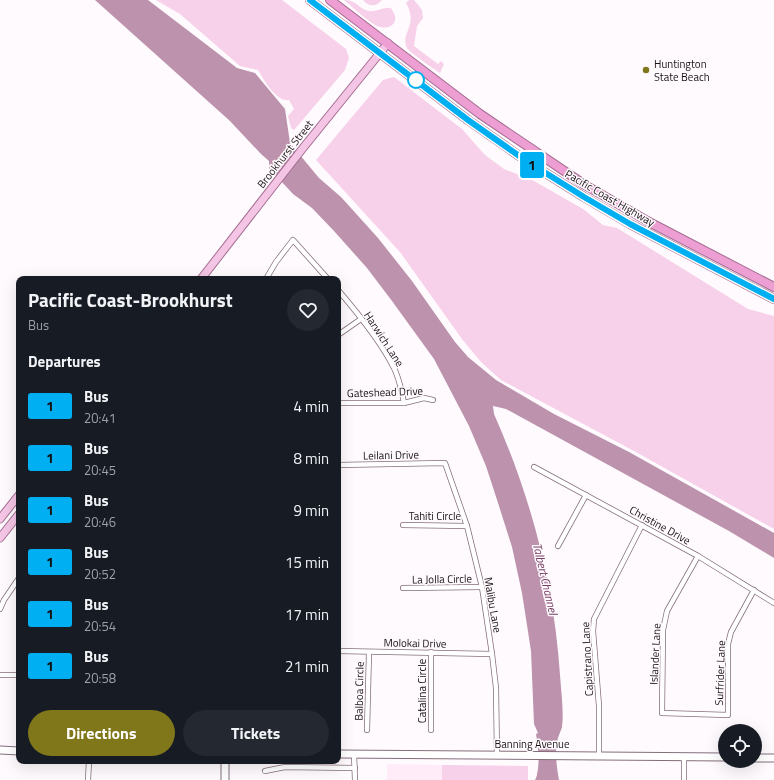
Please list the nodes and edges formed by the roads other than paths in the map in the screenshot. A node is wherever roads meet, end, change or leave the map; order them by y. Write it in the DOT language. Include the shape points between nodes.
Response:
graph roads {
  1 [pos="310,0"];
  2 [pos="330,0"];
  3 [pos="388,43"];
  4 [pos="379,53"];
  5 [pos="203,276"];
  6 [pos="268,276"];
  7 [pos="325,276"];
  8 [pos="774,287"];
  9 [pos="341,294"];
  10 [pos="774,299"];
  11 [pos="361,319"];
  12 [pos="341,333"];
  13 [pos="433,400"];
  14 [pos="404,402"];
  15 [pos="341,403"];
  16 [pos="444,463"];
  17 [pos="341,465"];
  18 [pos="534,467"];
  19 [pos="586,495"];
  20 [pos="16,499"];
  21 [pos="16,518"];
  22 [pos="0,519"];
  23 [pos="403,525"];
  24 [pos="642,525"];
  25 [pos="467,526"];
  26 [pos="0,538"];
  27 [pos="558,546"];
  28 [pos="698,556"];
  29 [pos="16,582"];
  30 [pos="482,587"];
  31 [pos="403,588"];
  32 [pos="754,590"];
  33 [pos="774,603"];
  34 [pos="0,609"];
  35 [pos="341,651"];
  36 [pos="368,652"];
  37 [pos="431,652"];
  38 [pos="492,654"];
  39 [pos="0,675"];
  40 [pos="16,675"];
  41 [pos="728,715"];
  42 [pos="368,730"];
  43 [pos="431,730"];
  44 [pos="0,750"];
  45 [pos="16,751"];
  46 [pos="341,754"];
  47 [pos="354,754"];
  48 [pos="497,755"];
  49 [pos="600,756"];
  50 [pos="684,757"];
  51 [pos="718,757"];
  52 [pos="762,758"];
  53 [pos="774,758"];
  54 [pos="89,764"];
  55 [pos="225,764"];
  56 [pos="355,768"];
  57 [pos="265,771"];
  58 [pos="88,780"];
  59 [pos="225,780"];
  60 [pos="355,780"];
  61 [pos="684,780"];
  1 -- 4 [label="highway, Pacific Coast Highway"];
  2 -- 3 [label="highway, Pacific Coast Highway"];
  3 -- 4 [label="main road, Brookhurst Street"];
  3 -- 8 [label="highway, Pacific Coast Highway" via="480,114 585,185 651,223"];
  4 -- 5 [label="main road, Brookhurst Street"];
  4 -- 10 [label="highway, Pacific Coast Highway" via="493,138 584,197 665,243"];
  6 -- 7 [label="street" via="293,240"];
  9 -- 11 [label="street, Harwich Lane"];
  11 -- 12 [label="street"];
  11 -- 14 [label="street, Harwich Lane" via="394,369"];
  13 -- 14 [label="street, Gateshead Drive" via="424,398"];
  14 -- 15 [label="street, Gateshead Drive"];
  16 -- 17 [label="street, Leilani Drive"];
  16 -- 25 [label="street, Malibu Lane"];
  18 -- 19 [label="street, Christine Drive"];
  19 -- 24 [label="street, Christine Drive"];
  19 -- 27 [label="street"];
  20 -- 22 [label="main road"];
  21 -- 26 [label="main road"];
  23 -- 25 [label="street, Tahiti Circle"];
  24 -- 28 [label="street, Christine Drive"];
  24 -- 49 [label="street, Capistrano Lane" via="594,619"];
  25 -- 30 [label="street, Malibu Lane"];
  28 -- 32 [label="street, Christine Drive"];
  28 -- 41 [label="street, Islander Lane" via="667,611 663,630 662,713"];
  29 -- 34 [label="street"];
  30 -- 31 [label="street, La Jolla Circle"];
  30 -- 38 [label="street, Malibu Lane"];
  32 -- 33 [label="street, Christine Drive"];
  32 -- 41 [label="street, Surfrider Lane" via="731,632 728,644"];
  35 -- 36 [label="street, Molokai Drive"];
  36 -- 37 [label="street, Molokai Drive"];
  36 -- 42 [label="street, Balboa Circle"];
  37 -- 38 [label="street, Molokai Drive"];
  37 -- 43 [label="street, Catalina Circle"];
  38 -- 48 [label="street, Malibu Lane" via="496,688"];
  39 -- 40 [label="street"];
  44 -- 45 [label="street"];
  46 -- 47 [label="street, Banning Avenue"];
  47 -- 48 [label="street, Banning Avenue"];
  47 -- 56 [label="street"];
  48 -- 49 [label="street, Banning Avenue"];
  49 -- 50 [label="street, Banning Avenue"];
  50 -- 51 [label="street, Banning Avenue"];
  50 -- 61 [label="street"];
  52 -- 53 [label="street"];
  54 -- 58 [label="street"];
  55 -- 59 [label="street"];
  56 -- 57 [label="street" via="285,767"];
  56 -- 60 [label="street"];
}
